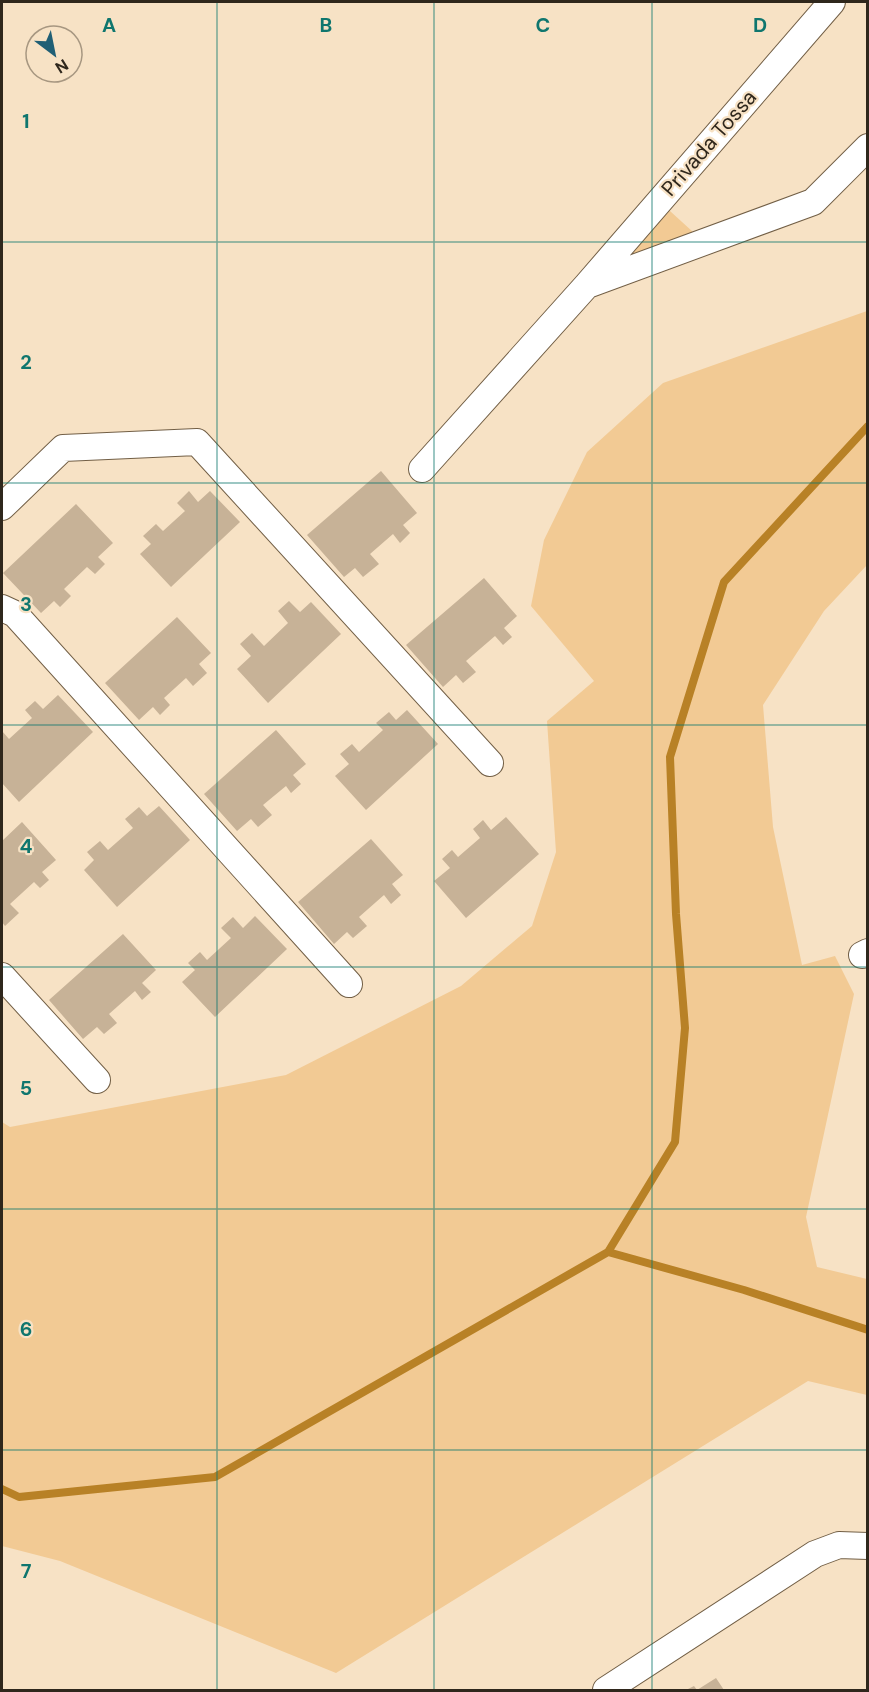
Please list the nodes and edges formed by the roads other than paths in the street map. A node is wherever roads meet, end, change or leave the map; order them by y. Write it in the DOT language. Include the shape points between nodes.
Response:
graph roads {
  1 [pos="832,2"];
  2 [pos="867,147"];
  3 [pos="586,285"];
  4 [pos="423,469"];
  5 [pos="2,507"];
  6 [pos="2,608"];
  7 [pos="489,763"];
  8 [pos="2,976"];
  9 [pos="349,984"];
  10 [pos="97,1080"];
  11 [pos="867,1546"];
  12 [pos="606,1690"];
  1 -- 3 [label="street, Privada Tossa"];
  2 -- 3 [label="street, Privada Tossa" via="813,202"];
  3 -- 4 [label="street, Privada Tossa"];
  5 -- 7 [label="street" via="63,448 197,442"];
  6 -- 9 [label="street" via="15,614"];
  8 -- 10 [label="street"];
  11 -- 12 [label="street" via="839,1545 815,1554"];
}
